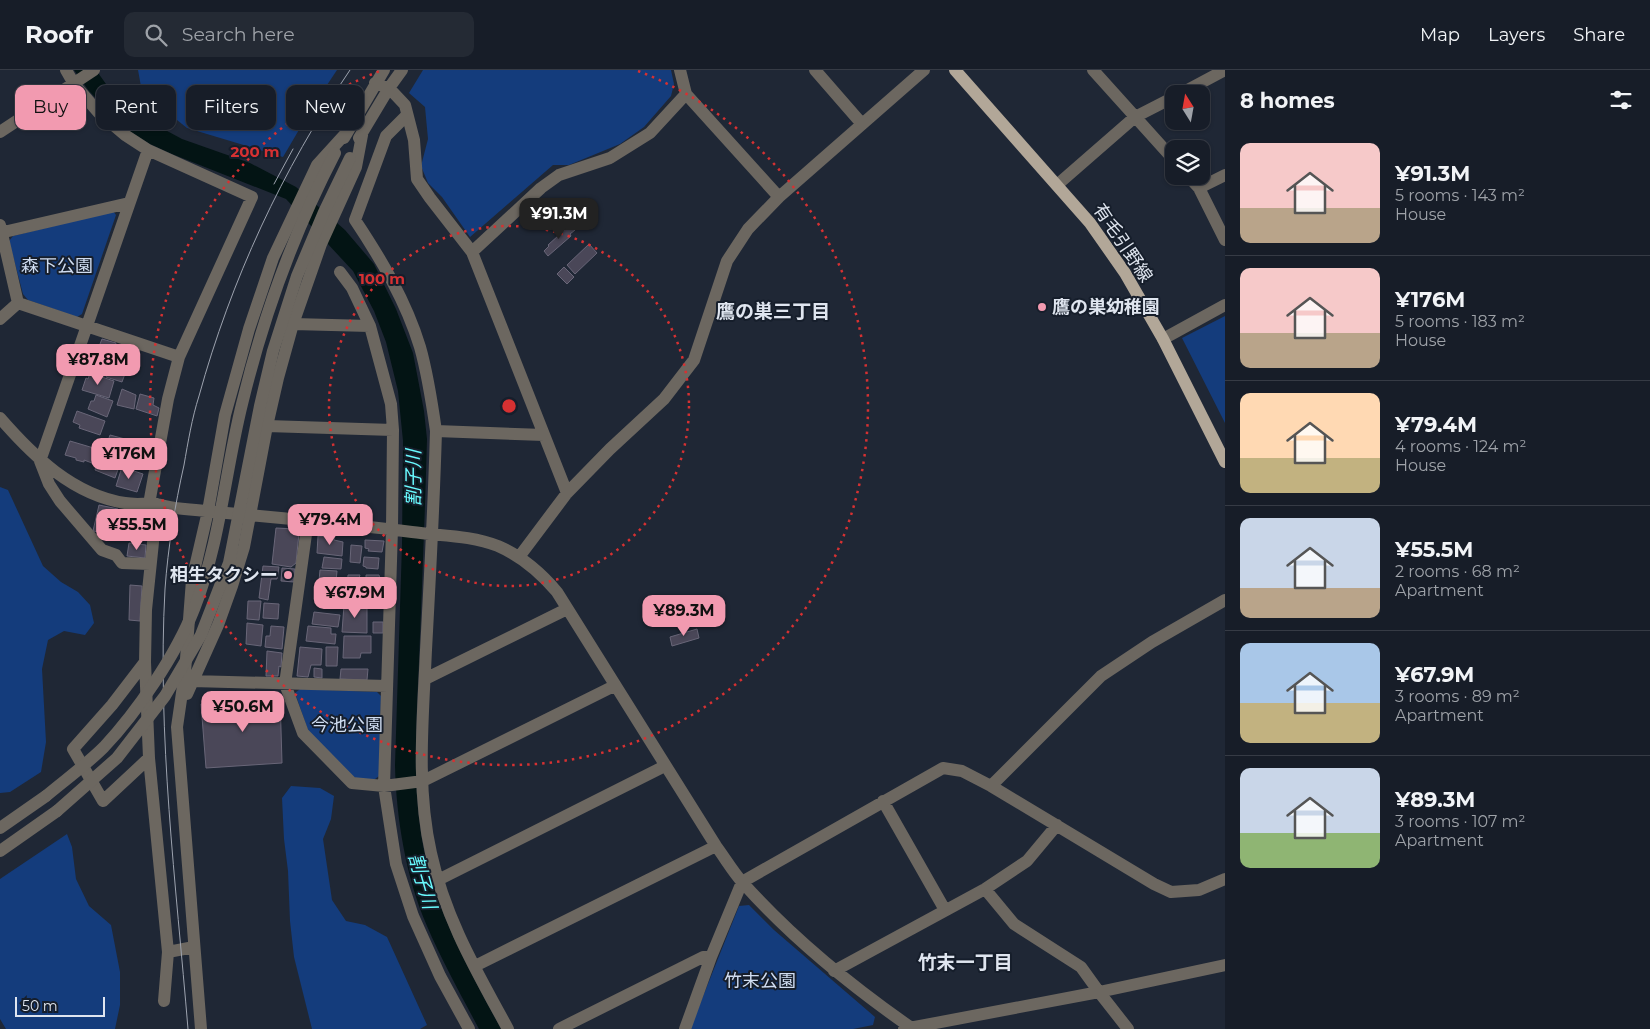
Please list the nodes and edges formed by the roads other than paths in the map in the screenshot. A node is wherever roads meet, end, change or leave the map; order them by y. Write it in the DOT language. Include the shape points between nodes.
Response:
graph roads {
  1 [pos="66,70"];
  2 [pos="384,70"];
  3 [pos="402,70"];
  4 [pos="680,70"];
  5 [pos="814,70"];
  6 [pos="924,70"];
  7 [pos="955,70"];
  8 [pos="1093,70"];
  9 [pos="1225,70"];
  10 [pos="84,77"];
  11 [pos="375,83"];
  12 [pos="1197,85"];
  13 [pos="389,88"];
  14 [pos="686,94"];
  15 [pos="1165,102"];
  16 [pos="407,115"];
  17 [pos="1135,117"];
  18 [pos="862,124"];
  19 [pos="364,128"];
  20 [pos="363,130"];
  21 [pos="0,132"];
  22 [pos="347,132"];
  23 [pos="148,150"];
  24 [pos="1165,150"];
  25 [pos="1225,175"];
  26 [pos="1057,185"];
  27 [pos="1196,185"];
  28 [pos="1199,188"];
  29 [pos="779,197"];
  30 [pos="128,203"];
  31 [pos="1,230"];
  32 [pos="1225,240"];
  33 [pos="472,252"];
  34 [pos="340,272"];
  35 [pos="18,303"];
  36 [pos="1225,305"];
  37 [pos="0,319"];
  38 [pos="293,324"];
  39 [pos="370,326"];
  40 [pos="86,327"];
  41 [pos="1163,339"];
  42 [pos="179,357"];
  43 [pos="2,423"];
  44 [pos="268,426"];
  45 [pos="393,430"];
  46 [pos="436,431"];
  47 [pos="544,434"];
  48 [pos="40,461"];
  49 [pos="1225,462"];
  50 [pos="568,492"];
  51 [pos="153,504"];
  52 [pos="208,511"];
  53 [pos="252,515"];
  54 [pos="308,520"];
  55 [pos="395,530"];
  56 [pos="430,534"];
  57 [pos="519,557"];
  58 [pos="150,564"];
  59 [pos="1225,600"];
  60 [pos="567,609"];
  61 [pos="145,662"];
  62 [pos="425,679"];
  63 [pos="192,681"];
  64 [pos="285,684"];
  65 [pos="387,686"];
  66 [pos="614,686"];
  67 [pos="177,727"];
  68 [pos="149,758"];
  69 [pos="665,766"];
  70 [pos="421,782"];
  71 [pos="386,786"];
  72 [pos="991,786"];
  73 [pos="884,801"];
  74 [pos="1057,825"];
  75 [pos="0,828"];
  76 [pos="716,846"];
  77 [pos="0,851"];
  78 [pos="1225,879"];
  79 [pos="438,880"];
  80 [pos="742,882"];
  81 [pos="985,889"];
  82 [pos="945,910"];
  83 [pos="194,947"];
  84 [pos="168,952"];
  85 [pos="711,957"];
  86 [pos="1225,964"];
  87 [pos="475,966"];
  88 [pos="834,971"];
  89 [pos="1099,992"];
  90 [pos="164,1002"];
  91 [pos="908,1028"];
  92 [pos="201,1029"];
  93 [pos="469,1029"];
  94 [pos="508,1029"];
  95 [pos="559,1029"];
  96 [pos="685,1029"];
  97 [pos="1128,1029"];
  1 -- 10 [label="street"];
  2 -- 11 [label="street"];
  3 -- 13 [label="street"];
  4 -- 14 [label="street"];
  5 -- 18 [label="street"];
  6 -- 18 [label="street"];
  7 -- 26 [label="main road, 有毛引野線"];
  8 -- 17 [label="street"];
  9 -- 12 [label="street"];
  10 -- 21 [label="street"];
  10 -- 23 [label="street" via="106,118"];
  11 -- 13 [label="street"];
  11 -- 22 [label="street"];
  13 -- 16 [label="street" via="406,105"];
  13 -- 19 [label="street"];
  14 -- 29 [label="street"];
  14 -- 33 [label="street" via="650,133 610,158 553,179"];
  15 -- 17 [label="street"];
  16 -- 33 [label="street" via="414,140 417,179"];
  16 -- 46 [label="street" via="386,136 355,220 397,292 419,346"];
  17 -- 24 [label="street"];
  17 -- 26 [label="street"];
  18 -- 29 [label="street"];
  20 -- 38 [label="street" via="356,167 321,244"];
  20 -- 77 [label="street, bridge" via="297,276 273,351 229,563 201,635 166,696 117,758 57,811"];
  22 -- 52 [label="street" via="317,165 273,258 225,415"];
  22 -- 75 [label="street, bridge" via="314,194 257,346 241,405 211,561 194,610 171,656 139,704 103,748 46,796"];
  23 -- 30 [label="street"];
  23 -- 42 [label="street" via="252,197"];
  25 -- 28 [label="street"];
  26 -- 41 [label="main road, 有毛引野線" via="1090,223 1125,273"];
  27 -- 28 [label="street"];
  28 -- 32 [label="street"];
  29 -- 50 [label="street" via="748,229 727,260 694,360 664,399"];
  30 -- 31 [label="street"];
  30 -- 40 [label="street"];
  31 -- 35 [label="street"];
  33 -- 47 [label="street"];
  34 -- 39 [label="street" via="352,288"];
  35 -- 37 [label="street"];
  35 -- 40 [label="street"];
  36 -- 41 [label="street"];
  38 -- 39 [label="street"];
  38 -- 44 [label="street"];
  39 -- 45 [label="street" via="392,404"];
  40 -- 42 [label="street"];
  40 -- 48 [label="street"];
  41 -- 49 [label="main road, 有毛引野線"];
  42 -- 51 [label="street" via="168,398"];
  43 -- 48 [label="street"];
  44 -- 45 [label="street"];
  44 -- 53 [label="street"];
  45 -- 55 [label="street"];
  46 -- 47 [label="street"];
  46 -- 56 [label="street"];
  47 -- 50 [label="street"];
  48 -- 51 [label="street" via="73,484 98,496 125,503"];
  48 -- 58 [label="street" via="60,501 102,550 116,556 122,563"];
  50 -- 57 [label="street"];
  51 -- 52 [label="street"];
  51 -- 58 [label="street"];
  52 -- 53 [label="street"];
  52 -- 67 [label="street" via="192,580"];
  53 -- 54 [label="street"];
  53 -- 63 [label="street" via="218,625"];
  54 -- 55 [label="street"];
  54 -- 64 [label="street"];
  55 -- 56 [label="street"];
  55 -- 65 [label="street"];
  56 -- 57 [label="street" via="471,537"];
  56 -- 62 [label="street"];
  57 -- 60 [label="street" via="545,578"];
  58 -- 61 [label="street"];
  59 -- 72 [label="street" via="1101,676"];
  60 -- 62 [label="street"];
  60 -- 66 [label="street"];
  61 -- 68 [label="street"];
  61 -- 68 [label="street" via="73,749 103,801"];
  62 -- 70 [label="street"];
  63 -- 64 [label="street"];
  63 -- 67 [label="street"];
  64 -- 65 [label="street"];
  64 -- 71 [label="street" via="303,733 317,749 352,783"];
  65 -- 71 [label="street"];
  66 -- 69 [label="street"];
  66 -- 70 [label="street"];
  67 -- 83 [label="street"];
  68 -- 84 [label="street"];
  69 -- 76 [label="street"];
  69 -- 79 [label="street"];
  70 -- 71 [label="street"];
  70 -- 79 [label="street" via="424,816"];
  71 -- 93 [label="street" via="396,864 413,916"];
  72 -- 73 [label="street" via="962,771 943,768"];
  72 -- 74 [label="street"];
  73 -- 80 [label="street"];
  73 -- 82 [label="street"];
  74 -- 78 [label="street" via="1170,892 1199,890"];
  74 -- 81 [label="street" via="1027,861"];
  76 -- 80 [label="street"];
  76 -- 87 [label="street"];
  79 -- 87 [label="street" via="454,926"];
  80 -- 85 [label="street"];
  80 -- 88 [label="street"];
  81 -- 82 [label="street"];
  81 -- 89 [label="street" via="1014,924 1081,967"];
  82 -- 88 [label="street"];
  83 -- 84 [label="street"];
  83 -- 92 [label="street"];
  84 -- 90 [label="street"];
  85 -- 95 [label="street" via="703,957"];
  85 -- 96 [label="street"];
  86 -- 89 [label="street"];
  87 -- 94 [label="street"];
  88 -- 91 [label="street"];
  89 -- 91 [label="street"];
  89 -- 97 [label="street"];
}
